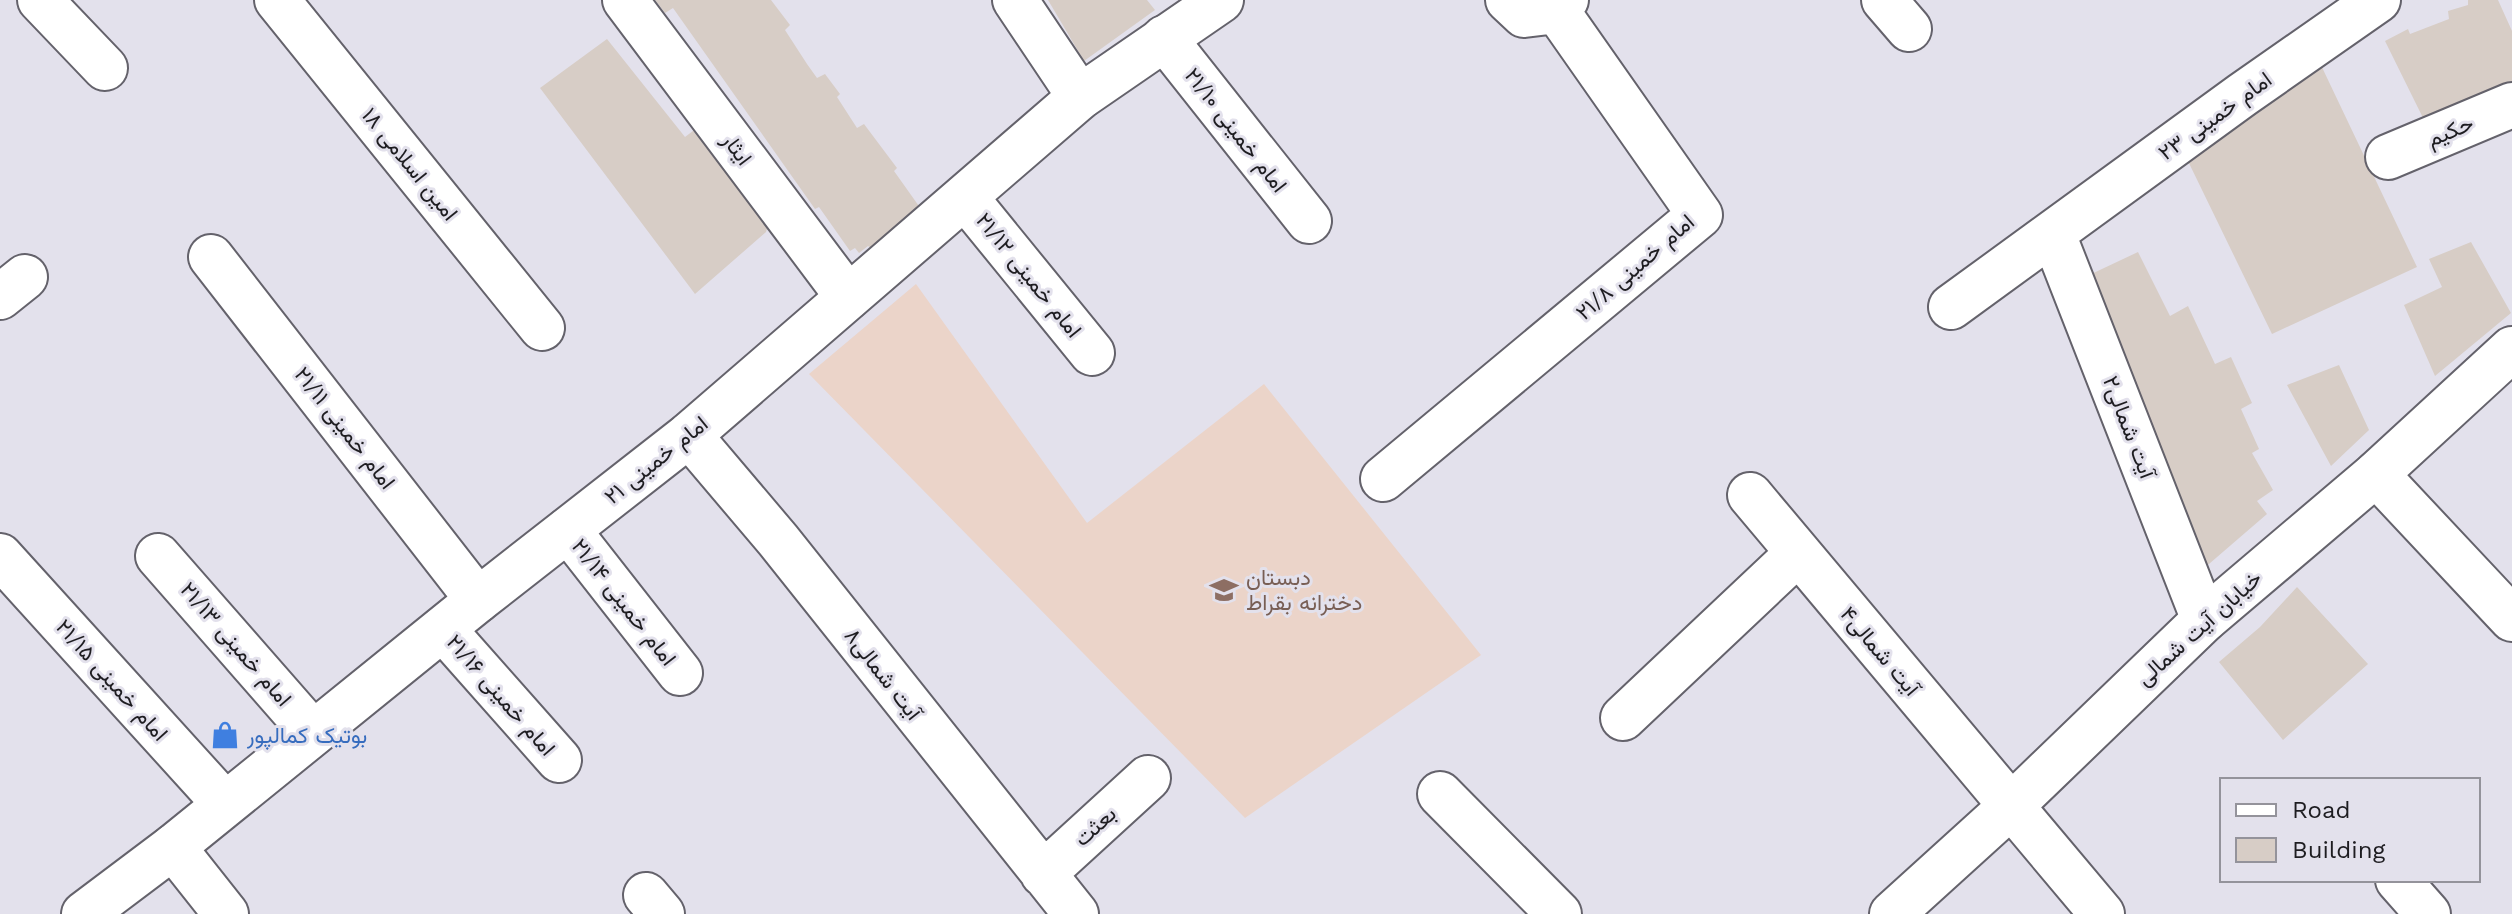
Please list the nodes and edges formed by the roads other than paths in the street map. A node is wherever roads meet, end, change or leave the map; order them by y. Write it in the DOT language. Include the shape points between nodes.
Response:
graph roads {
  1 [pos="40,0"];
  2 [pos="277,0"];
  3 [pos="625,0"];
  4 [pos="1015,0"];
  5 [pos="1508,0"];
  6 [pos="2378,0"];
  7 [pos="1212,2"];
  8 [pos="1562,5"];
  9 [pos="1164,38"];
  10 [pos="105,68"];
  11 [pos="1080,97"];
  12 [pos="2512,105"];
  13 [pos="2388,157"];
  14 [pos="965,197"];
  15 [pos="1309,221"];
  16 [pos="2053,234"];
  17 [pos="211,257"];
  18 [pos="848,297"];
  19 [pos="1951,307"];
  20 [pos="542,328"];
  21 [pos="2512,349"];
  22 [pos="1092,353"];
  23 [pos="689,435"];
  24 [pos="2376,474"];
  25 [pos="1383,479"];
  26 [pos="1750,495"];
  27 [pos="568,530"];
  28 [pos="1798,553"];
  29 [pos="0,556"];
  30 [pos="158,556"];
  31 [pos="478,600"];
  32 [pos="2512,619"];
  33 [pos="2204,620"];
  34 [pos="443,629"];
  35 [pos="680,673"];
  36 [pos="1623,718"];
  37 [pos="313,733"];
  38 [pos="559,760"];
  39 [pos="1148,778"];
  40 [pos="1440,794"];
  41 [pos="225,804"];
  42 [pos="2010,807"];
  43 [pos="173,847"];
  44 [pos="1043,874"];
  45 [pos="2400,882"];
  46 [pos="84,914"];
  47 [pos="226,914"];
  48 [pos="1076,914"];
  49 [pos="1559,914"];
  50 [pos="1892,914"];
  51 [pos="2102,914"];
  52 [pos="2428,914"];
  1 -- 10 [label="street"];
  2 -- 20 [label="street, امین اسلامی ۱۸"];
  3 -- 18 [label="street, ایثار"];
  4 -- 11 [label="street"];
  5 -- 8 [label="street" via="1524,15"];
  6 -- 16 [label="street, امام خمینی ۲۳"];
  7 -- 9 [label="street, امام خمینی ۲۱"];
  8 -- 25 [label="street, امام خمینی ۲۱/۸" via="1700,215"];
  9 -- 11 [label="street, امام خمینی ۲۱"];
  9 -- 15 [label="street, امام خمینی ۲۱/۱۰"];
  11 -- 14 [label="street, امام خمینی ۲۱"];
  12 -- 13 [label="street, حکیم"];
  14 -- 18 [label="street, امام خمینی ۲۱"];
  14 -- 22 [label="street, امام خمینی ۲۱/۱۲"];
  16 -- 19 [label="street, امام خمینی ۲۳"];
  16 -- 33 [label="street, آیت شمالی۲"];
  17 -- 31 [label="street, امام خمینی ۲۱/۱۱"];
  18 -- 23 [label="street, امام خمینی ۲۱"];
  21 -- 24 [label="street, خیابان آیت شمالی"];
  23 -- 27 [label="street, امام خمینی ۲۱"];
  23 -- 44 [label="street, آیت شمالی۸"];
  24 -- 32 [label="street"];
  24 -- 33 [label="street, خیابان آیت شمالی"];
  26 -- 28 [label="street, آیت شمالی۴"];
  27 -- 31 [label="street, امام خمینی ۲۱"];
  27 -- 35 [label="street, امام خمینی ۲۱/۱۴"];
  28 -- 36 [label="street"];
  28 -- 42 [label="street, آیت شمالی۴"];
  29 -- 41 [label="street, امام خمینی ۲۱/۱۵"];
  30 -- 37 [label="street, امام خمینی ۲۱/۱۳"];
  31 -- 34 [label="street, امام خمینی ۲۱"];
  33 -- 42 [label="street, خیابان آیت شمالی"];
  34 -- 37 [label="street, امام خمینی ۲۱"];
  34 -- 38 [label="street, امام خمینی ۲۱/۱۶"];
  37 -- 41 [label="street, امام خمینی ۲۱"];
  39 -- 44 [label="street, بعثت"];
  40 -- 49 [label="street"];
  41 -- 43 [label="street, امام خمینی ۲۱"];
  42 -- 50 [label="street, خیابان آیت شمالی"];
  42 -- 51 [label="street, آیت شمالی۴"];
  43 -- 46 [label="street, امام خمینی ۲۱"];
  43 -- 47 [label="street"];
  44 -- 48 [label="street, آیت شمالی۸"];
  45 -- 52 [label="street"];
}
